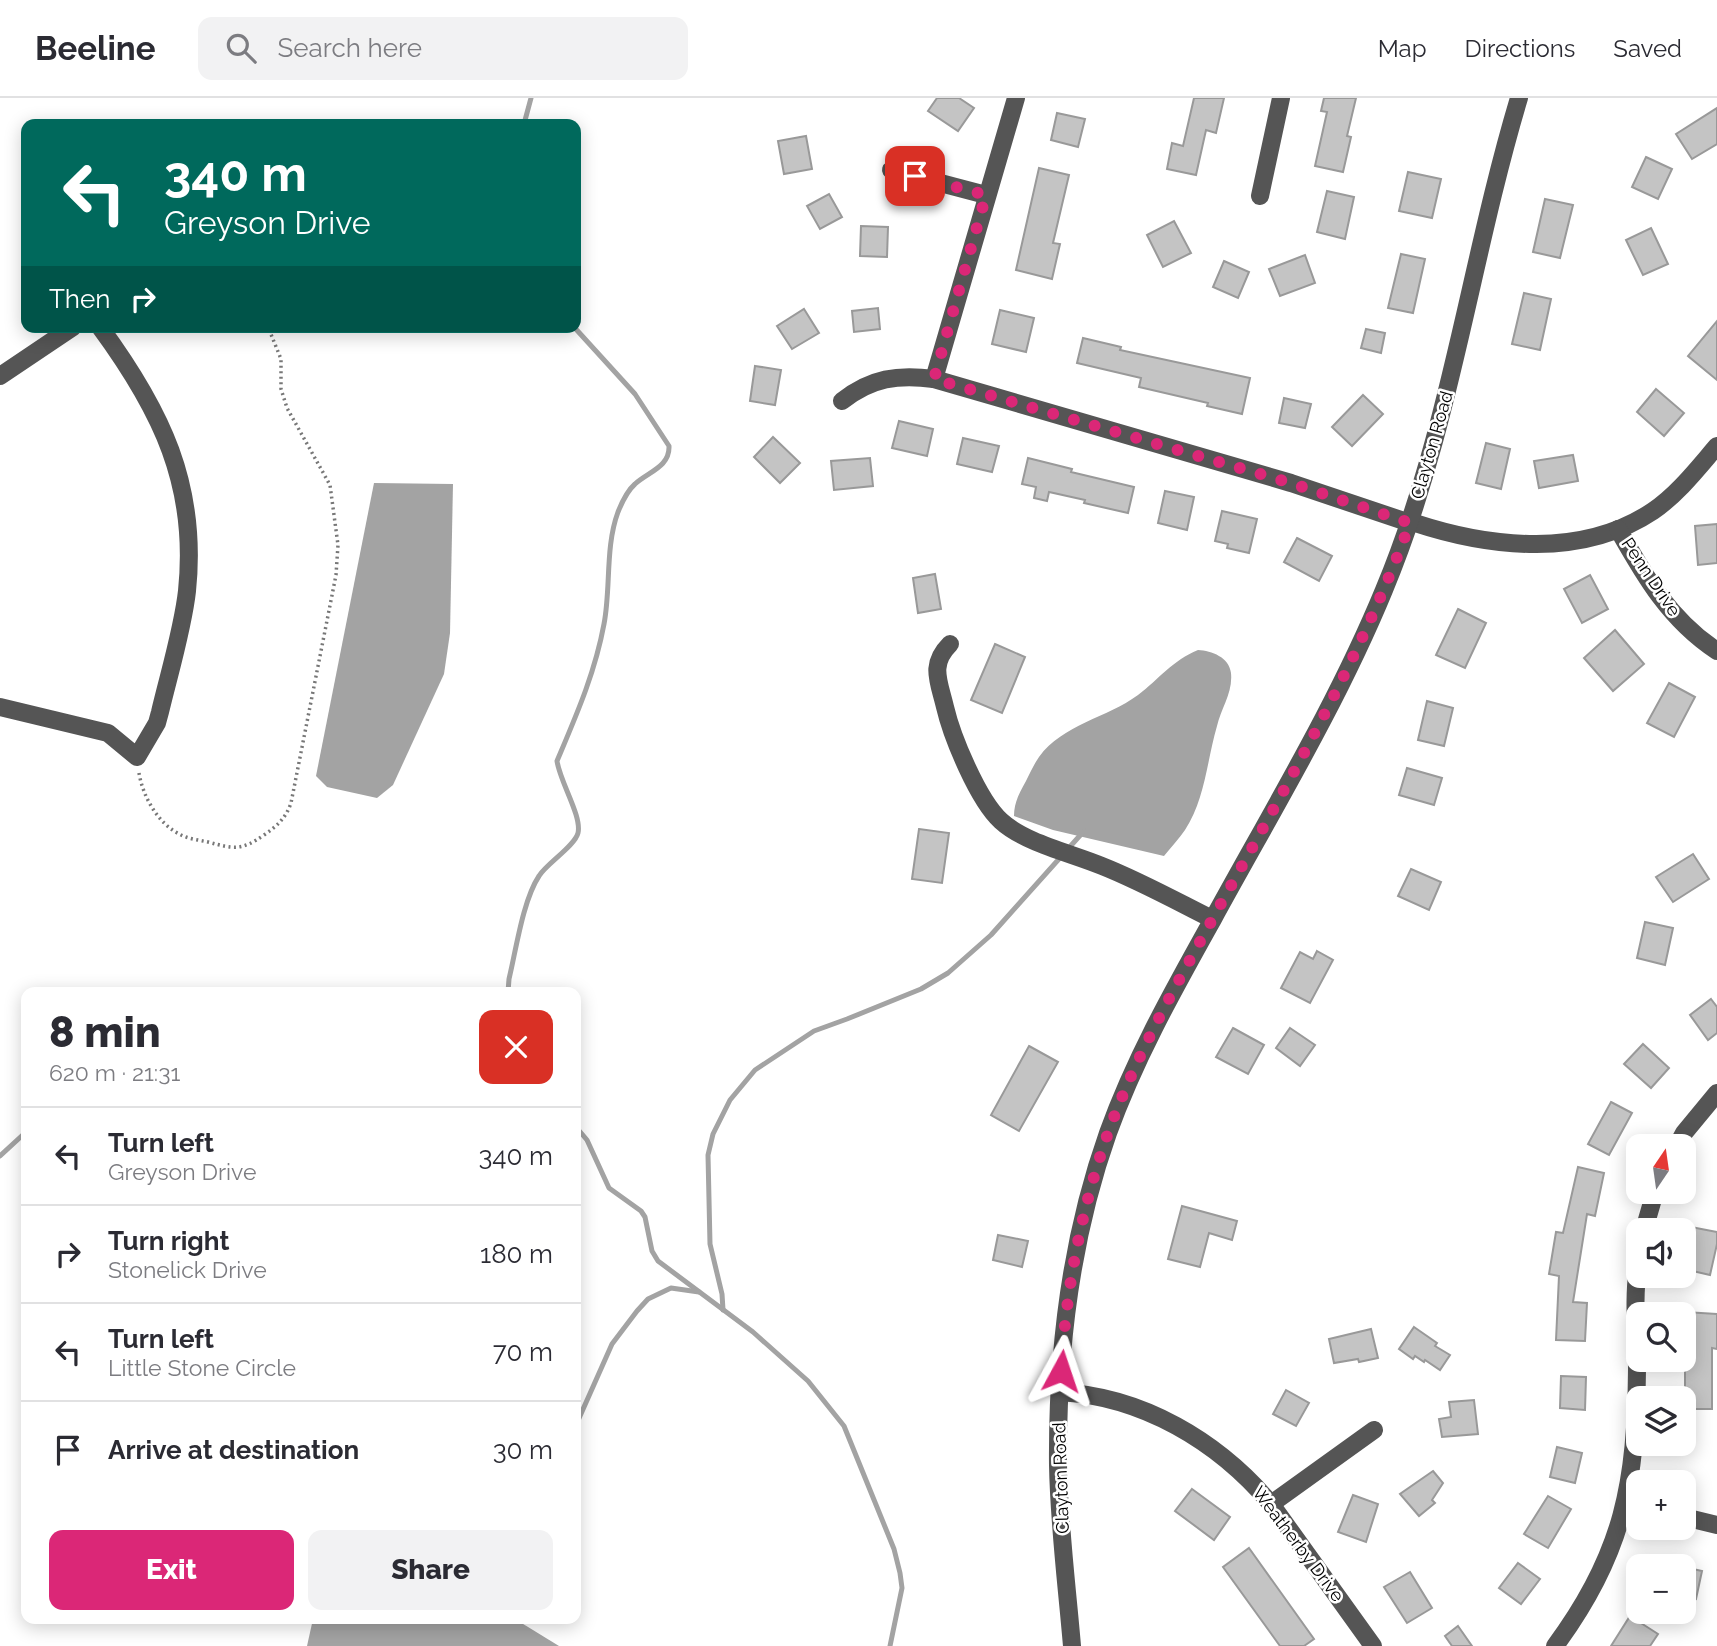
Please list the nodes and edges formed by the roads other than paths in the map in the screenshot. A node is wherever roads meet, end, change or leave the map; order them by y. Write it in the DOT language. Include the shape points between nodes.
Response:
graph roads {
  1 [pos="1016,98"];
  2 [pos="1281,98"];
  3 [pos="1518,98"];
  4 [pos="891,170"];
  5 [pos="986,195"];
  6 [pos="1260,196"];
  7 [pos="65,333"];
  8 [pos="105,333"];
  9 [pos="0,376"];
  10 [pos="934,379"];
  11 [pos="842,401"];
  12 [pos="1717,446"];
  13 [pos="1410,523"];
  14 [pos="1618,529"];
  15 [pos="950,643"];
  16 [pos="1717,651"];
  17 [pos="0,707"];
  18 [pos="1212,919"];
  19 [pos="1717,1093"];
  20 [pos="1685,1134"];
  21 [pos="1638,1288"];
  22 [pos="1059,1392"];
  23 [pos="1374,1430"];
  24 [pos="1633,1470"];
  25 [pos="1271,1503"];
  26 [pos="1626,1517"];
  27 [pos="1696,1520"];
  28 [pos="1717,1525"];
  29 [pos="1072,1646"];
  30 [pos="1373,1646"];
  31 [pos="1555,1646"];
  1 -- 5 [label="street"];
  2 -- 6 [label="street"];
  3 -- 13 [label="street, Clayton Road" via="1456,360"];
  4 -- 5 [label="street"];
  5 -- 10 [label="street"];
  7 -- 9 [label="street"];
  8 -- 17 [label="street" via="156,412 176,465 190,531 187,593 157,723 137,757 108,733"];
  10 -- 11 [label="street" via="891,376 857,389"];
  10 -- 13 [label="street" via="1291,483"];
  12 -- 14 [label="street" via="1668,500"];
  13 -- 14 [label="street" via="1525,545 1552,544"];
  13 -- 18 [label="street, Clayton Road" via="1341,682"];
  14 -- 16 [label="street, Penn Drive" via="1666,606"];
  15 -- 18 [label="street" via="940,653 936,667 947,716 983,799 999,820 1017,833 1105,867"];
  18 -- 22 [label="street, Clayton Road" via="1145,1044 1099,1161 1071,1274"];
  19 -- 20 [label="street"];
  21 -- 24 [label="street"];
  22 -- 25 [label="street, Weatherby Drive" via="1098,1396 1167,1421 1227,1459"];
  22 -- 29 [label="street, Clayton Road" via="1060,1509"];
  23 -- 25 [label="street"];
  25 -- 30 [label="street, Weatherby Drive"];
  26 -- 31 [label="street" via="1596,1583"];
  27 -- 28 [label="street"];
}
